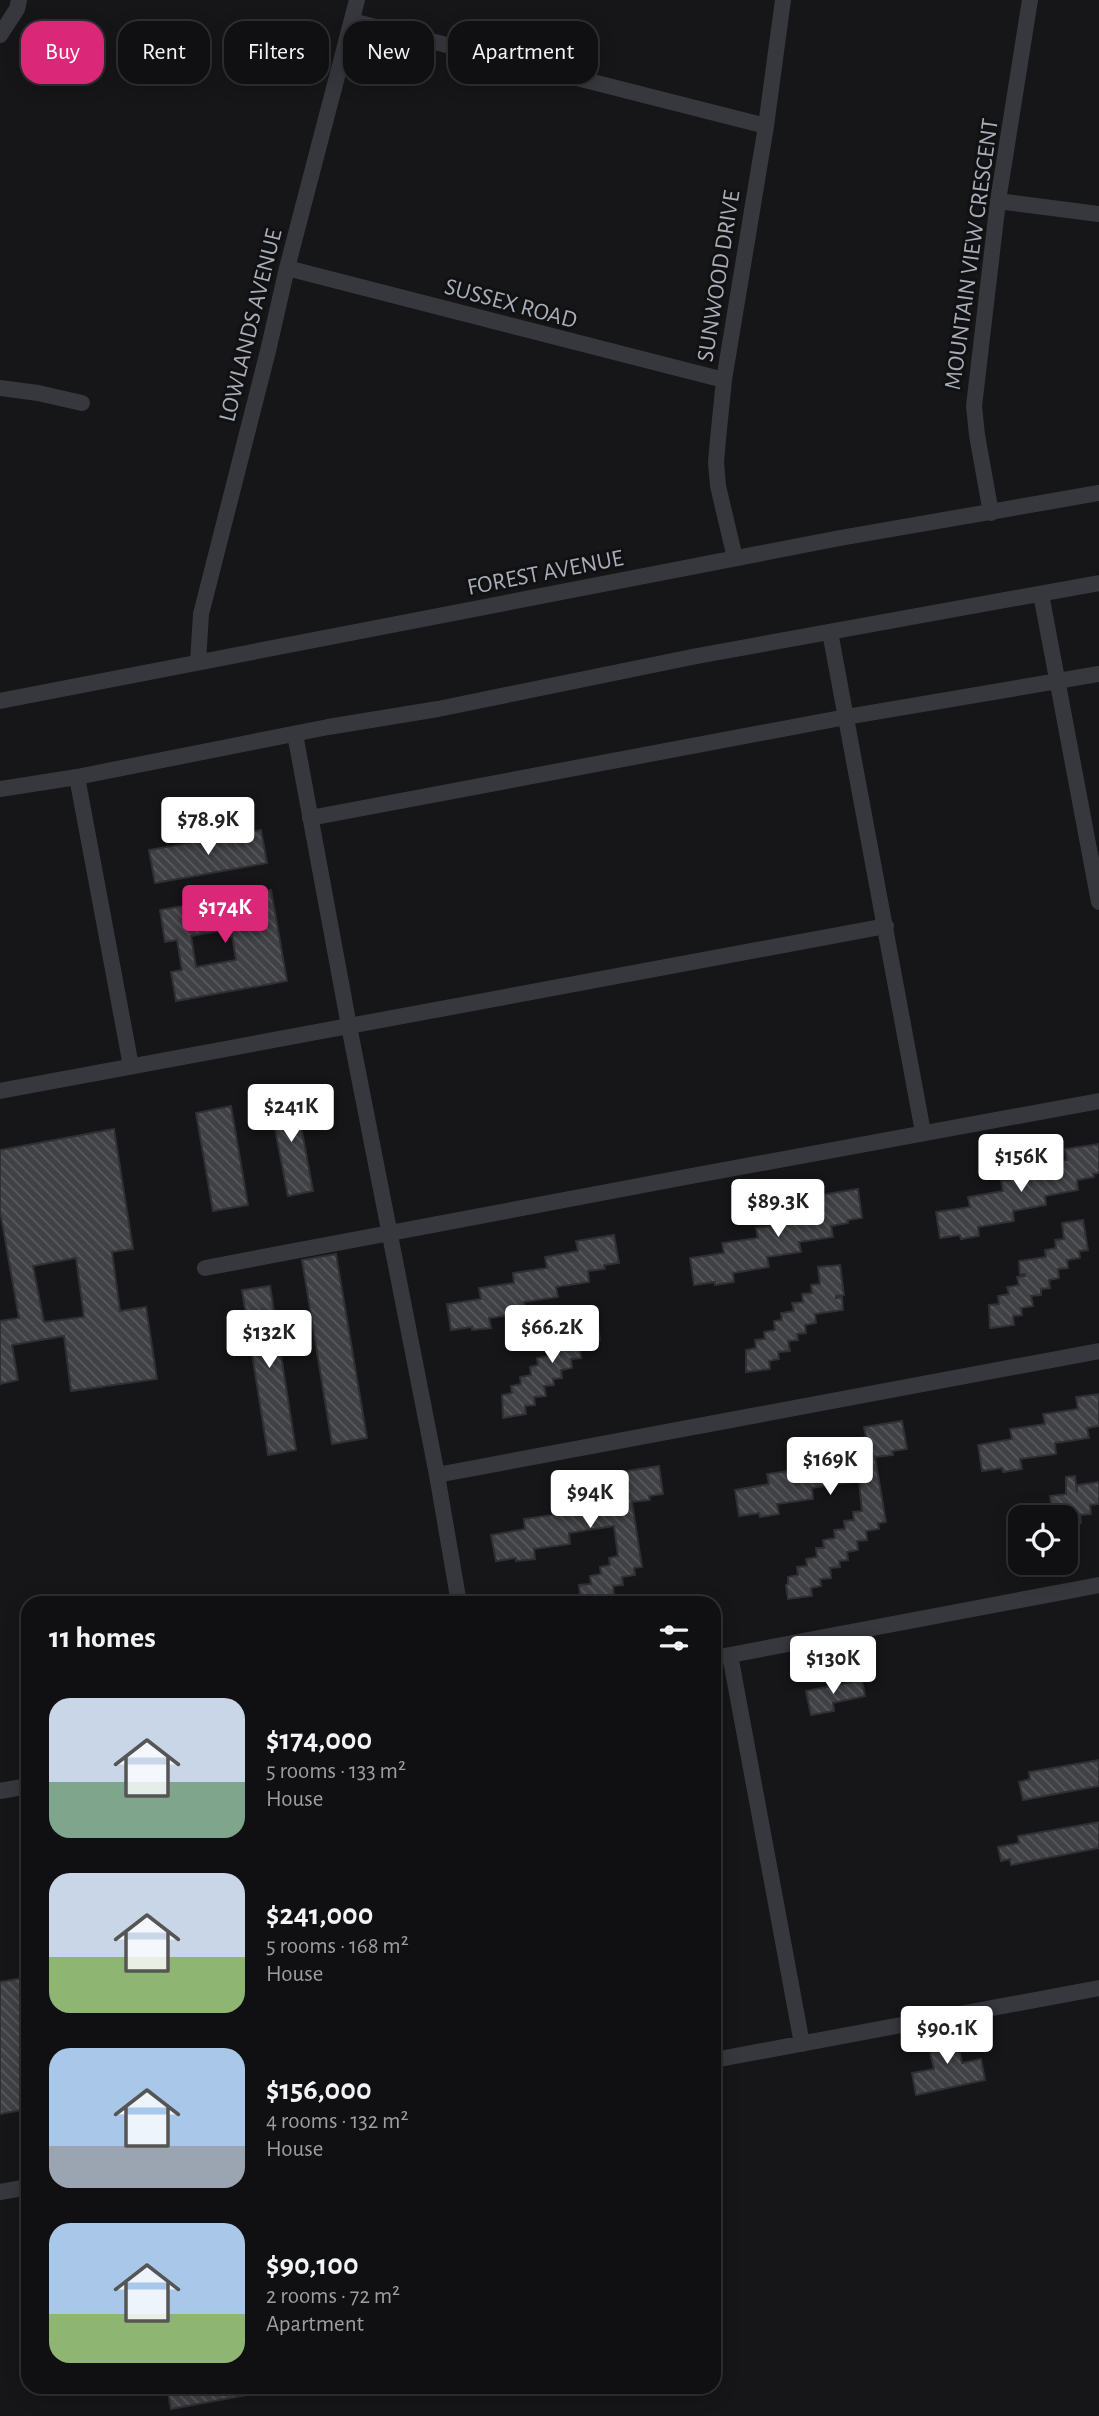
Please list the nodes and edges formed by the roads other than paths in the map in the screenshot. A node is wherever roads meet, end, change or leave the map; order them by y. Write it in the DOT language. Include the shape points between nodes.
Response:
graph roads {
  1 [pos="19,0"];
  2 [pos="357,0"];
  3 [pos="783,0"];
  4 [pos="1030,0"];
  5 [pos="352,21"];
  6 [pos="0,34"];
  7 [pos="434,42"];
  8 [pos="343,55"];
  9 [pos="766,126"];
  10 [pos="998,201"];
  11 [pos="1099,214"];
  12 [pos="286,268"];
  13 [pos="724,380"];
  14 [pos="0,388"];
  15 [pos="82,403"];
  16 [pos="1099,493"];
  17 [pos="991,513"];
  18 [pos="735,558"];
  19 [pos="1099,583"];
  20 [pos="1041,594"];
  21 [pos="830,632"];
  22 [pos="198,662"];
  23 [pos="1099,674"];
  24 [pos="1057,682"];
  25 [pos="0,701"];
  26 [pos="846,718"];
  27 [pos="295,734"];
  28 [pos="76,776"];
  29 [pos="0,789"];
  30 [pos="310,818"];
  31 [pos="1098,892"];
  32 [pos="886,926"];
  33 [pos="349,1026"];
  34 [pos="131,1066"];
  35 [pos="0,1091"];
  36 [pos="1099,1101"];
  37 [pos="923,1132"];
  38 [pos="388,1232"];
  39 [pos="205,1268"];
  40 [pos="1099,1351"];
  41 [pos="437,1475"];
  42 [pos="1099,1585"];
  43 [pos="458,1596"];
  44 [pos="722,1657"];
  45 [pos="21,1787"];
  46 [pos="0,1791"];
  47 [pos="1099,1988"];
  48 [pos="802,2044"];
  49 [pos="721,2059"];
  50 [pos="21,2188"];
  51 [pos="0,2192"];
  1 -- 6 [label="street"];
  2 -- 5 [label="street, LOWLANDS AVENUE"];
  3 -- 9 [label="street, SUNWOOD DRIVE"];
  4 -- 10 [label="street, MOUNTAIN VIEW CRESCENT"];
  7 -- 9 [label="street"];
  8 -- 12 [label="street, LOWLANDS AVENUE"];
  9 -- 13 [label="street, SUNWOOD DRIVE"];
  10 -- 11 [label="street"];
  10 -- 17 [label="street, MOUNTAIN VIEW CRESCENT" via="974,406"];
  12 -- 13 [label="street, SUSSEX ROAD"];
  12 -- 22 [label="street, LOWLANDS AVENUE" via="201,614"];
  13 -- 18 [label="street, SUNWOOD DRIVE" via="716,462"];
  14 -- 15 [label="street"];
  16 -- 17 [label="street, FOREST AVENUE"];
  17 -- 18 [label="street, FOREST AVENUE"];
  18 -- 22 [label="street, FOREST AVENUE"];
  19 -- 20 [label="street"];
  20 -- 21 [label="street"];
  20 -- 24 [label="street"];
  21 -- 26 [label="street"];
  21 -- 27 [label="street"];
  22 -- 25 [label="street, FOREST AVENUE"];
  23 -- 24 [label="street"];
  24 -- 26 [label="street"];
  24 -- 31 [label="street"];
  26 -- 30 [label="street"];
  26 -- 32 [label="street"];
  27 -- 28 [label="street"];
  27 -- 30 [label="street"];
  28 -- 29 [label="street"];
  28 -- 34 [label="street"];
  30 -- 33 [label="street"];
  32 -- 33 [label="street"];
  32 -- 37 [label="street"];
  33 -- 34 [label="street"];
  33 -- 38 [label="street"];
  34 -- 35 [label="street"];
  36 -- 37 [label="street"];
  37 -- 38 [label="street"];
  38 -- 39 [label="street"];
  38 -- 41 [label="street"];
  40 -- 41 [label="street"];
  41 -- 43 [label="street"];
  42 -- 44 [label="street"];
  44 -- 48 [label="street"];
  45 -- 46 [label="street"];
  47 -- 48 [label="street"];
  48 -- 49 [label="street"];
  50 -- 51 [label="street"];
}
